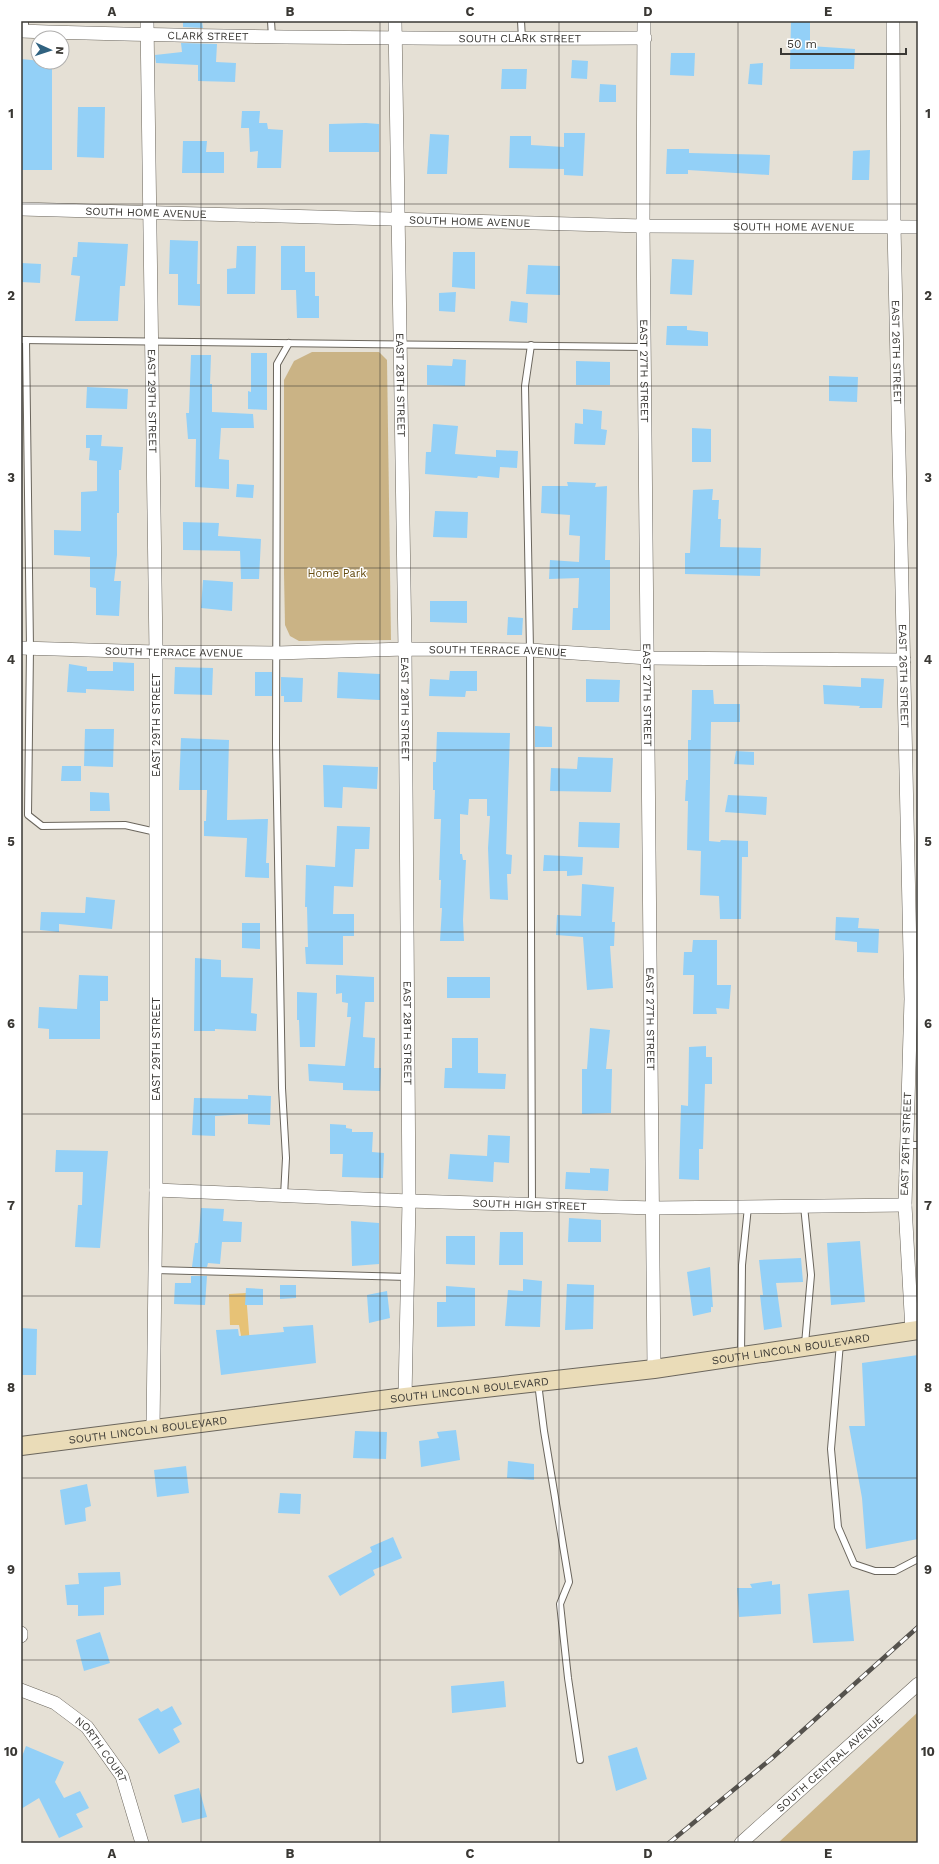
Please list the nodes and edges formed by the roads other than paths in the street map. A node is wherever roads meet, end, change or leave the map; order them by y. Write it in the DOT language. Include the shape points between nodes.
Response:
graph roads {
  1 [pos="147,21"];
  2 [pos="272,21"];
  3 [pos="395,21"];
  4 [pos="521,21"];
  5 [pos="644,21"];
  6 [pos="894,21"];
  7 [pos="24,28"];
  8 [pos="147,35"];
  9 [pos="272,37"];
  10 [pos="645,38"];
  11 [pos="395,39"];
  12 [pos="522,39"];
  13 [pos="21,209"];
  14 [pos="151,212"];
  15 [pos="398,218"];
  16 [pos="643,226"];
  17 [pos="894,226"];
  18 [pos="918,227"];
  19 [pos="24,340"];
  20 [pos="153,342"];
  21 [pos="289,343"];
  22 [pos="400,343"];
  23 [pos="531,345"];
  24 [pos="645,347"];
  25 [pos="25,648"];
  26 [pos="405,649"];
  27 [pos="530,650"];
  28 [pos="156,652"];
  29 [pos="277,652"];
  30 [pos="648,658"];
  31 [pos="904,660"];
  32 [pos="156,832"];
  33 [pos="914,996"];
  34 [pos="912,1145"];
  35 [pos="156,1190"];
  36 [pos="284,1196"];
  37 [pos="409,1201"];
  38 [pos="532,1205"];
  39 [pos="905,1205"];
  40 [pos="804,1206"];
  41 [pos="748,1207"];
  42 [pos="653,1208"];
  43 [pos="155,1270"];
  44 [pos="408,1277"];
  45 [pos="915,1330"];
  46 [pos="840,1341"];
  47 [pos="805,1346"];
  48 [pos="741,1356"];
  49 [pos="654,1369"];
  50 [pos="538,1382"];
  51 [pos="406,1397"];
  52 [pos="153,1429"];
  53 [pos="21,1446"];
  54 [pos="918,1559"];
  55 [pos="21,1633"];
  56 [pos="21,1636"];
  57 [pos="918,1684"];
  58 [pos="21,1690"];
  59 [pos="580,1760"];
  60 [pos="142,1843"];
  61 [pos="741,1843"];
  1 -- 8 [label="street, EAST 29TH STREET"];
  2 -- 9 [label="lane"];
  3 -- 11 [label="street, EAST 28TH STREET"];
  4 -- 12 [label="lane"];
  5 -- 10 [label="street, EAST 27TH STREET"];
  6 -- 17 [label="street, EAST 26TH STREET"];
  7 -- 8 [label="street, CLARK STREET"];
  8 -- 9 [label="street, CLARK STREET"];
  8 -- 14 [label="street, EAST 29TH STREET"];
  9 -- 11 [label="street, CLARK STREET"];
  10 -- 12 [label="street, SOUTH CLARK STREET"];
  10 -- 16 [label="street, EAST 27TH STREET"];
  11 -- 12 [label="street, SOUTH CLARK STREET"];
  11 -- 15 [label="street, EAST 28TH STREET"];
  13 -- 14 [label="street, SOUTH HOME AVENUE"];
  14 -- 15 [label="street, SOUTH HOME AVENUE"];
  14 -- 20 [label="street, EAST 29TH STREET"];
  15 -- 16 [label="street, SOUTH HOME AVENUE"];
  15 -- 22 [label="street, EAST 28TH STREET"];
  16 -- 17 [label="street, SOUTH HOME AVENUE"];
  16 -- 24 [label="street, EAST 27TH STREET"];
  17 -- 18 [label="street, SOUTH HOME AVENUE"];
  17 -- 31 [label="street, EAST 26TH STREET"];
  19 -- 20 [label="lane"];
  19 -- 25 [label="lane"];
  20 -- 21 [label="lane"];
  20 -- 28 [label="street, EAST 29TH STREET"];
  21 -- 22 [label="lane"];
  21 -- 29 [label="lane" via="277,364"];
  22 -- 23 [label="lane"];
  22 -- 26 [label="street, EAST 28TH STREET"];
  23 -- 24 [label="lane"];
  23 -- 27 [label="lane" via="525,386"];
  24 -- 30 [label="street, EAST 27TH STREET"];
  25 -- 28 [label="street, SOUTH TERRACE AVENUE"];
  25 -- 32 [label="lane" via="28,816 42,826 125,825"];
  26 -- 27 [label="street, SOUTH TERRACE AVENUE"];
  26 -- 29 [label="street, SOUTH TERRACE AVENUE"];
  26 -- 37 [label="street, EAST 28TH STREET"];
  27 -- 30 [label="street, SOUTH TERRACE AVENUE"];
  27 -- 38 [label="lane"];
  28 -- 29 [label="street, SOUTH TERRACE AVENUE"];
  28 -- 32 [label="street, EAST 29TH STREET"];
  29 -- 36 [label="lane" via="276,744 282,1088 286,1158"];
  30 -- 31 [label="street, SOUTH TERRACE AVENUE"];
  30 -- 42 [label="street, EAST 27TH STREET"];
  31 -- 33 [label="street, EAST 26TH STREET"];
  32 -- 35 [label="street, EAST 29TH STREET"];
  33 -- 34 [label="street, EAST 26TH STREET"];
  34 -- 39 [label="street, EAST 26TH STREET"];
  35 -- 36 [label="street, SOUTH HIGH STREET"];
  35 -- 43 [label="street, EAST 29TH STREET"];
  36 -- 37 [label="street, SOUTH HIGH STREET"];
  37 -- 38 [label="street, SOUTH HIGH STREET"];
  37 -- 44 [label="street, EAST 28TH STREET"];
  38 -- 42 [label="street, SOUTH HIGH STREET"];
  39 -- 40 [label="street, SOUTH HIGH STREET"];
  39 -- 45 [label="street, EAST 26TH STREET"];
  40 -- 41 [label="street, SOUTH HIGH STREET"];
  40 -- 47 [label="lane" via="811,1275"];
  41 -- 42 [label="street, SOUTH HIGH STREET"];
  41 -- 48 [label="lane" via="742,1265"];
  42 -- 49 [label="street, EAST 27TH STREET"];
  43 -- 44 [label="lane"];
  43 -- 52 [label="street, EAST 29TH STREET"];
  44 -- 51 [label="street, EAST 28TH STREET"];
  45 -- 46 [label="street, SOUTH LINCOLN BOULEVARD"];
  46 -- 47 [label="street, SOUTH LINCOLN BOULEVARD"];
  46 -- 54 [label="lane" via="831,1449 838,1527 854,1564 876,1571 895,1571"];
  47 -- 48 [label="street, SOUTH LINCOLN BOULEVARD"];
  48 -- 49 [label="street, SOUTH LINCOLN BOULEVARD"];
  49 -- 50 [label="street, SOUTH LINCOLN BOULEVARD"];
  50 -- 51 [label="street, SOUTH LINCOLN BOULEVARD"];
  50 -- 59 [label="lane" via="569,1582 560,1604"];
  51 -- 52 [label="street, SOUTH LINCOLN BOULEVARD"];
  52 -- 53 [label="street, SOUTH LINCOLN BOULEVARD"];
  55 -- 56 [label="street"];
  57 -- 61 [label="street, SOUTH CENTRAL AVENUE"];
  58 -- 60 [label="street, NORTH COURT" via="55,1703 87,1726 122,1776"];
}
